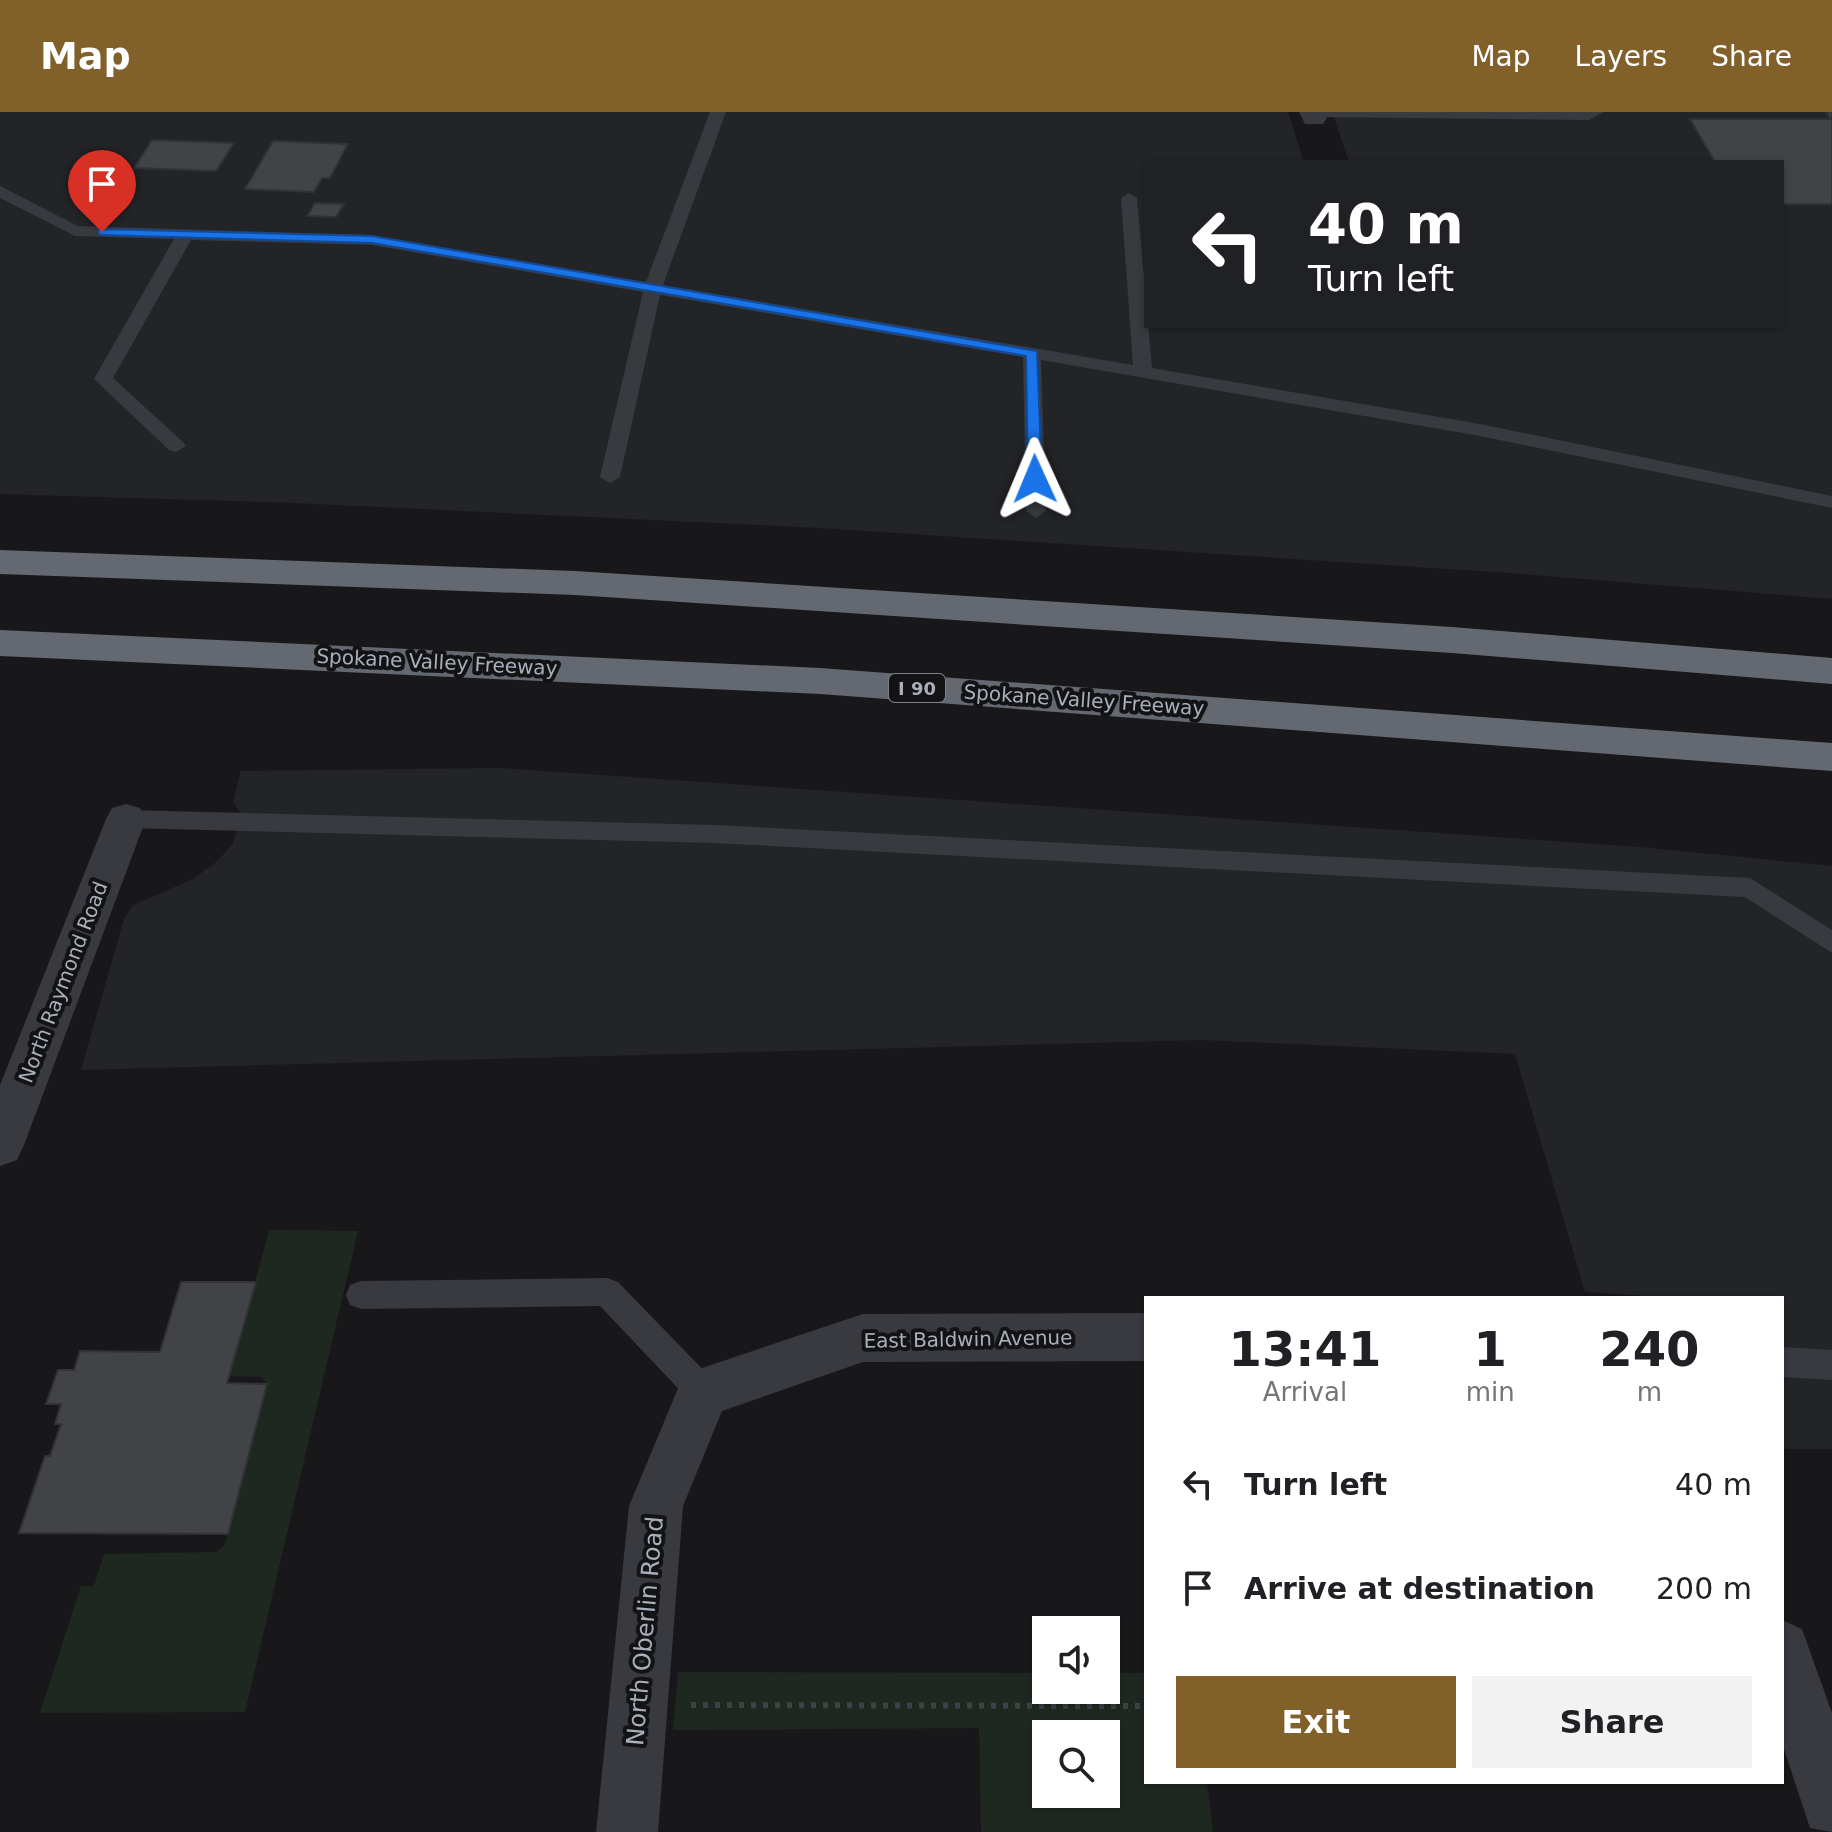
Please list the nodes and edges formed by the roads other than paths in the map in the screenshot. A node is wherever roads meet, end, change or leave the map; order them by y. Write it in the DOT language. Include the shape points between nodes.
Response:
graph roads {
  1 [pos="718,112"];
  2 [pos="1596,112"];
  3 [pos="1314,114"];
  4 [pos="0,191"];
  5 [pos="1129,198"];
  6 [pos="186,234"];
  7 [pos="653,288"];
  8 [pos="1032,354"];
  9 [pos="1143,373"];
  10 [pos="176,446"];
  11 [pos="610,477"];
  12 [pos="1832,502"];
  13 [pos="1036,511"];
  14 [pos="0,562"];
  15 [pos="0,643"];
  16 [pos="1832,671"];
  17 [pos="1832,757"];
  18 [pos="126,819"];
  19 [pos="1832,943"];
  20 [pos="0,1145"];
  21 [pos="361,1295"];
  22 [pos="1144,1337"];
  23 [pos="1784,1362"];
  24 [pos="1832,1365"];
  25 [pos="703,1392"];
  26 [pos="1784,1655"];
  27 [pos="1832,1806"];
  28 [pos="627,1832"];
  1 -- 7 [label="lane"];
  2 -- 3 [label="lane"];
  4 -- 6 [label="lane" via="75,231"];
  5 -- 9 [label="lane"];
  6 -- 7 [label="lane" via="372,240"];
  6 -- 10 [label="lane" via="103,379"];
  7 -- 8 [label="lane"];
  7 -- 11 [label="lane"];
  8 -- 9 [label="lane"];
  8 -- 13 [label="lane"];
  9 -- 12 [label="lane" via="1480,430"];
  14 -- 16 [label="highway" via="606,585 1452,640"];
  15 -- 17 [label="highway, Spokane Valley Freeway / I 90" via="820,681"];
  18 -- 19 [label="lane" via="715,834 1750,888"];
  18 -- 20 [label="street, North Raymond Road"];
  21 -- 25 [label="lane" via="607,1292"];
  22 -- 25 [label="street, East Baldwin Avenue" via="863,1338"];
  23 -- 24 [label="lane"];
  25 -- 28 [label="street, North Oberlin Road" via="656,1506"];
  26 -- 27 [label="street"];
}
